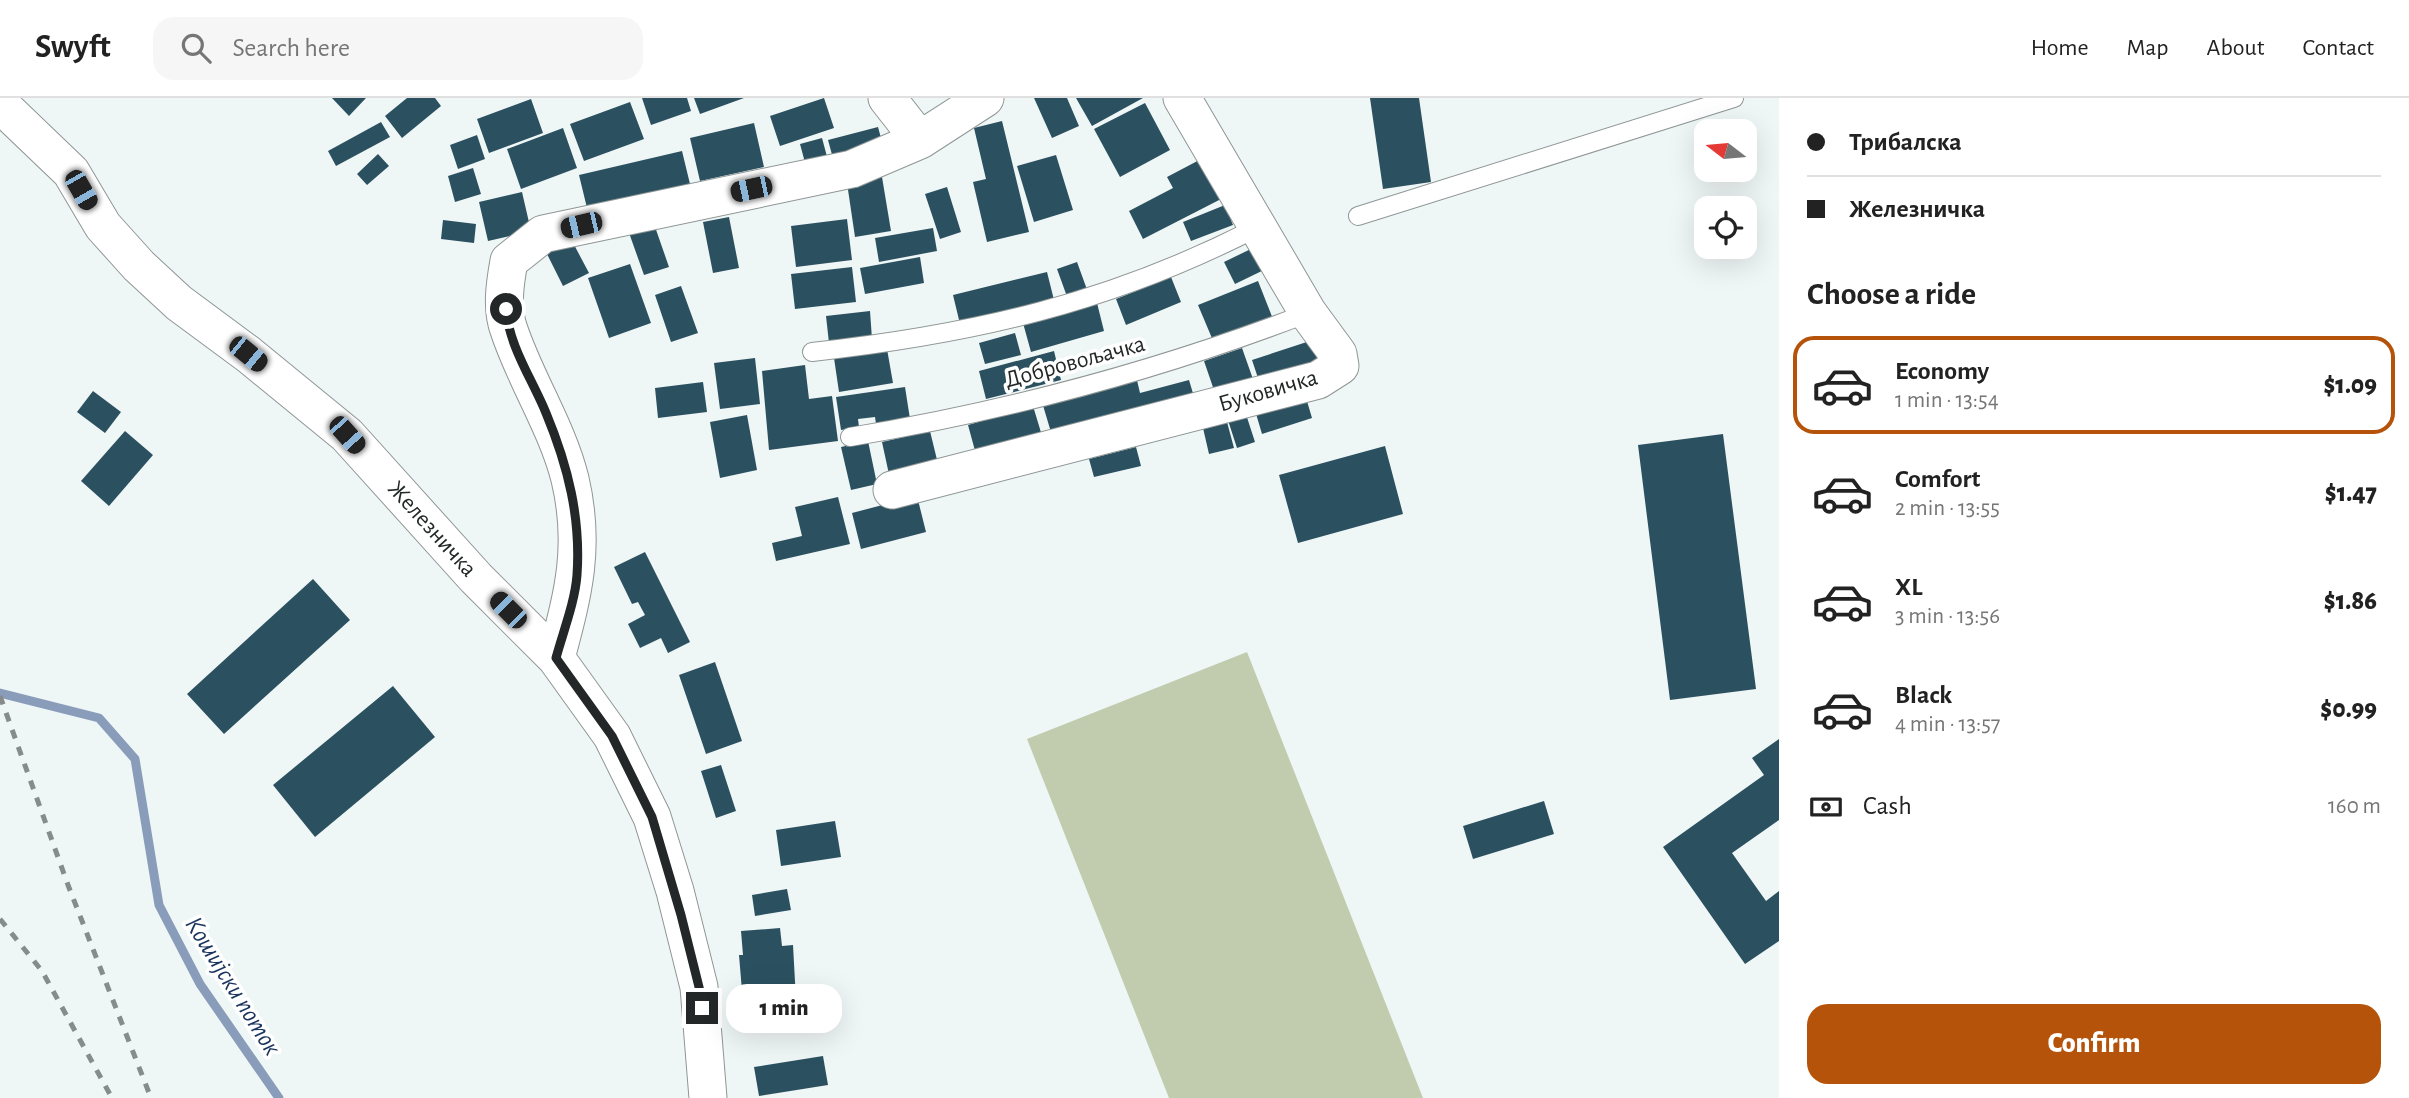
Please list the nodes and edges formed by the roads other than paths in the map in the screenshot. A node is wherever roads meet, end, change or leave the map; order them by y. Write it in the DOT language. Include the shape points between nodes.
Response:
graph roads {
  1 [pos="887,98"];
  2 [pos="985,98"];
  3 [pos="1182,98"];
  4 [pos="1734,98"];
  5 [pos="0,104"];
  6 [pos="920,140"];
  7 [pos="1358,216"];
  8 [pos="1256,228"];
  9 [pos="1308,313"];
  10 [pos="812,352"];
  11 [pos="850,437"];
  12 [pos="892,490"];
  13 [pos="556,658"];
  14 [pos="708,1098"];
  1 -- 6 [label="street"];
  2 -- 6 [label="street"];
  3 -- 8 [label="street, Буковичка"];
  4 -- 7 [label="lane"];
  5 -- 13 [label="street, Железничка" via="71,172 103,226 139,266 347,435 476,578"];
  6 -- 13 [label="street" via="852,169 543,233 509,261 504,290 508,328 551,426 578,522 577,577"];
  8 -- 9 [label="street, Буковичка"];
  8 -- 10 [label="lane" via="1149,278 1063,307 949,333"];
  9 -- 11 [label="lane, Добровољачка" via="1215,349 977,415"];
  9 -- 12 [label="street, Буковичка" via="1340,359 1340,366 1318,380"];
  13 -- 14 [label="street, Железничка" via="612,736 652,817 699,987"];
}
